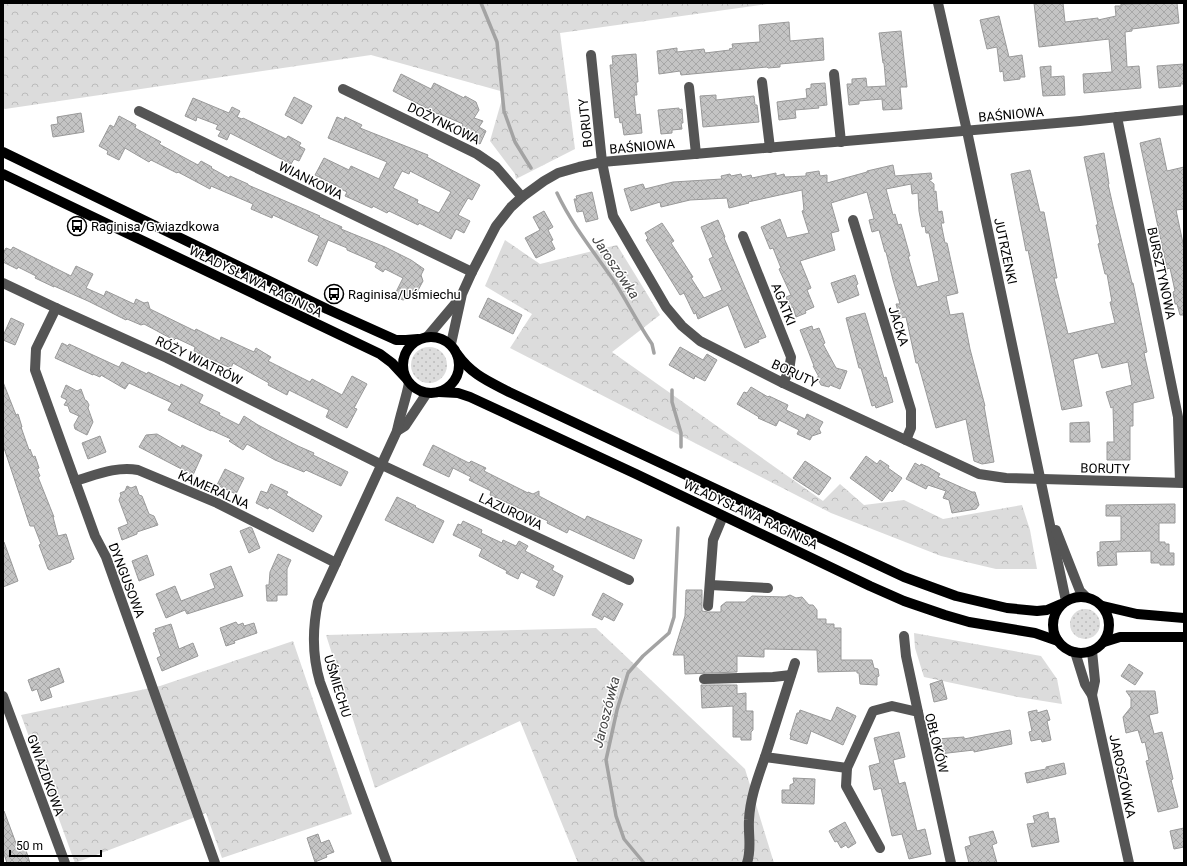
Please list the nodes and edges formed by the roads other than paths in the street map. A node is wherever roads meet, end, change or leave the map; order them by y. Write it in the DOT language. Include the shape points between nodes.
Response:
graph roads {
  1 [pos="938,3"];
  2 [pos="591,55"];
  3 [pos="834,74"];
  4 [pos="762,82"];
  5 [pos="690,87"];
  6 [pos="343,89"];
  7 [pos="1184,110"];
  8 [pos="139,111"];
  9 [pos="1117,117"];
  10 [pos="967,131"];
  11 [pos="841,142"];
  12 [pos="770,148"];
  13 [pos="3,152"];
  14 [pos="696,154"];
  15 [pos="602,162"];
  16 [pos="3,174"];
  17 [pos="522,196"];
  18 [pos="853,220"];
  19 [pos="743,236"];
  20 [pos="472,272"];
  21 [pos="3,283"];
  22 [pos="462,294"];
  23 [pos="56,308"];
  24 [pos="428,336"];
  25 [pos="418,339"];
  26 [pos="451,344"];
  27 [pos="457,354"];
  28 [pos="407,380"];
  29 [pos="783,383"];
  30 [pos="439,392"];
  31 [pos="427,393"];
  32 [pos="397,431"];
  33 [pos="906,440"];
  34 [pos="382,465"];
  35 [pos="1042,479"];
  36 [pos="75,481"];
  37 [pos="1182,482"];
  38 [pos="1046,505"];
  39 [pos="723,516"];
  40 [pos="336,563"];
  41 [pos="629,580"];
  42 [pos="710,584"];
  43 [pos="768,588"];
  44 [pos="1086,597"];
  45 [pos="1064,603"];
  46 [pos="708,606"];
  47 [pos="1103,606"];
  48 [pos="1184,618"];
  49 [pos="904,636"];
  50 [pos="1184,637"];
  51 [pos="1058,641"];
  52 [pos="1104,642"];
  53 [pos="1092,651"];
  54 [pos="1075,652"];
  55 [pos="794,662"];
  56 [pos="791,675"];
  57 [pos="704,679"];
  58 [pos="1092,695"];
  59 [pos="3,696"];
  60 [pos="918,712"];
  61 [pos="765,757"];
  62 [pos="847,768"];
  63 [pos="880,848"];
  64 [pos="65,863"];
  65 [pos="214,863"];
  66 [pos="387,863"];
  67 [pos="747,863"];
  68 [pos="951,863"];
  69 [pos="1129,863"];
  1 -- 10 [label="street, JUTRZENKI"];
  2 -- 15 [label="street, BORUTY"];
  3 -- 11 [label="street"];
  4 -- 12 [label="street"];
  5 -- 14 [label="street"];
  6 -- 17 [label="street, DOŻYNKOWA" via="477,154 496,167"];
  7 -- 9 [label="street, BAŚNIOWA"];
  8 -- 20 [label="street, WIANKOWA"];
  9 -- 10 [label="street, BAŚNIOWA"];
  9 -- 37 [label="street, BURSZTYNOWA" via="1178,417"];
  10 -- 11 [label="street, BAŚNIOWA"];
  10 -- 35 [label="street, JUTRZENKI"];
  11 -- 12 [label="street, BAŚNIOWA"];
  12 -- 14 [label="street, BAŚNIOWA"];
  13 -- 25 [label="main road, WŁADYSŁAWA RAGINISA" via="396,340"];
  14 -- 15 [label="street, BAŚNIOWA"];
  15 -- 17 [label="street, BAŚNIOWA" via="558,173"];
  15 -- 29 [label="street, BORUTY" via="613,216 666,307 682,326 700,341"];
  16 -- 28 [label="main road, WŁADYSŁAWA RAGINISA" via="380,354"];
  17 -- 20 [label="street, BAŚNIOWA" via="496,226"];
  18 -- 33 [label="street, JACKA" via="911,410 911,428"];
  19 -- 29 [label="street, AGATKI" via="791,357 789,371"];
  20 -- 22 [label="street, BAŚNIOWA"];
  21 -- 23 [label="street, RÓŻY WIATRÓW"];
  22 -- 24 [label="street, BAŚNIOWA"];
  22 -- 26 [label="street, BAŚNIOWA"];
  23 -- 34 [label="street, RÓŻY WIATRÓW" via="166,358"];
  23 -- 36 [label="street, DYNGUSOWA" via="36,349 35,370"];
  24 -- 25 [label="main road"];
  24 -- 26 [label="main road" via="440,338"];
  25 -- 28 [label="main road" via="405,353 402,365"];
  26 -- 27 [label="main road"];
  27 -- 30 [label="main road" via="458,374 451,385"];
  27 -- 45 [label="main road, WŁADYSŁAWA RAGINISA" via="470,370 509,392 904,577 956,596 1007,608 1037,611"];
  28 -- 31 [label="main road" via="420,391"];
  28 -- 32 [label="street, UŚMIECHU"];
  29 -- 33 [label="street, BORUTY"];
  30 -- 31 [label="main road"];
  30 -- 39 [label="main road, WŁADYSŁAWA RAGINISA" via="458,393 470,397"];
  31 -- 32 [label="street, UŚMIECHU" via="405,426"];
  32 -- 34 [label="street, UŚMIECHU"];
  33 -- 35 [label="street, BORUTY" via="979,474"];
  34 -- 40 [label="street, UŚMIECHU"];
  34 -- 41 [label="street, LAZUROWA"];
  35 -- 37 [label="street, BORUTY"];
  35 -- 38 [label="street, JUTRZENKI"];
  36 -- 40 [label="street, KAMERALNA" via="117,469 138,470 217,502"];
  36 -- 65 [label="street, DYNGUSOWA" via="106,557"];
  38 -- 44 [label="street, JUTRZENKI" via="1080,591"];
  38 -- 45 [label="street, JUTRZENKI"];
  39 -- 42 [label="street" via="713,540"];
  39 -- 51 [label="main road, WŁADYSŁAWA RAGINISA" via="910,603 969,622 1035,633"];
  40 -- 66 [label="street, UŚMIECHU" via="318,602 315,615 315,666"];
  42 -- 43 [label="street"];
  42 -- 46 [label="street"];
  44 -- 45 [label="main road" via="1075,597"];
  44 -- 47 [label="main road"];
  45 -- 51 [label="main road" via="1053,620"];
  47 -- 48 [label="main road" via="1137,614"];
  47 -- 52 [label="main road" via="1109,623"];
  49 -- 60 [label="street"];
  50 -- 52 [label="main road" via="1120,637"];
  51 -- 54 [label="main road"];
  52 -- 53 [label="main road"];
  53 -- 54 [label="main road"];
  53 -- 58 [label="street, JAROSZÓWKA" via="1095,681"];
  54 -- 58 [label="street, JAROSZÓWKA" via="1085,684"];
  55 -- 56 [label="street"];
  56 -- 57 [label="street"];
  56 -- 61 [label="street"];
  58 -- 69 [label="street, JAROSZÓWKA"];
  59 -- 64 [label="street, GWIAZDKOWA"];
  60 -- 62 [label="street, OBŁOKÓW" via="892,706 873,711"];
  60 -- 68 [label="street, OBŁOKÓW"];
  61 -- 62 [label="street"];
  61 -- 67 [label="street" via="753,792"];
  62 -- 63 [label="street, OBŁOKÓW" via="846,786"];
}
